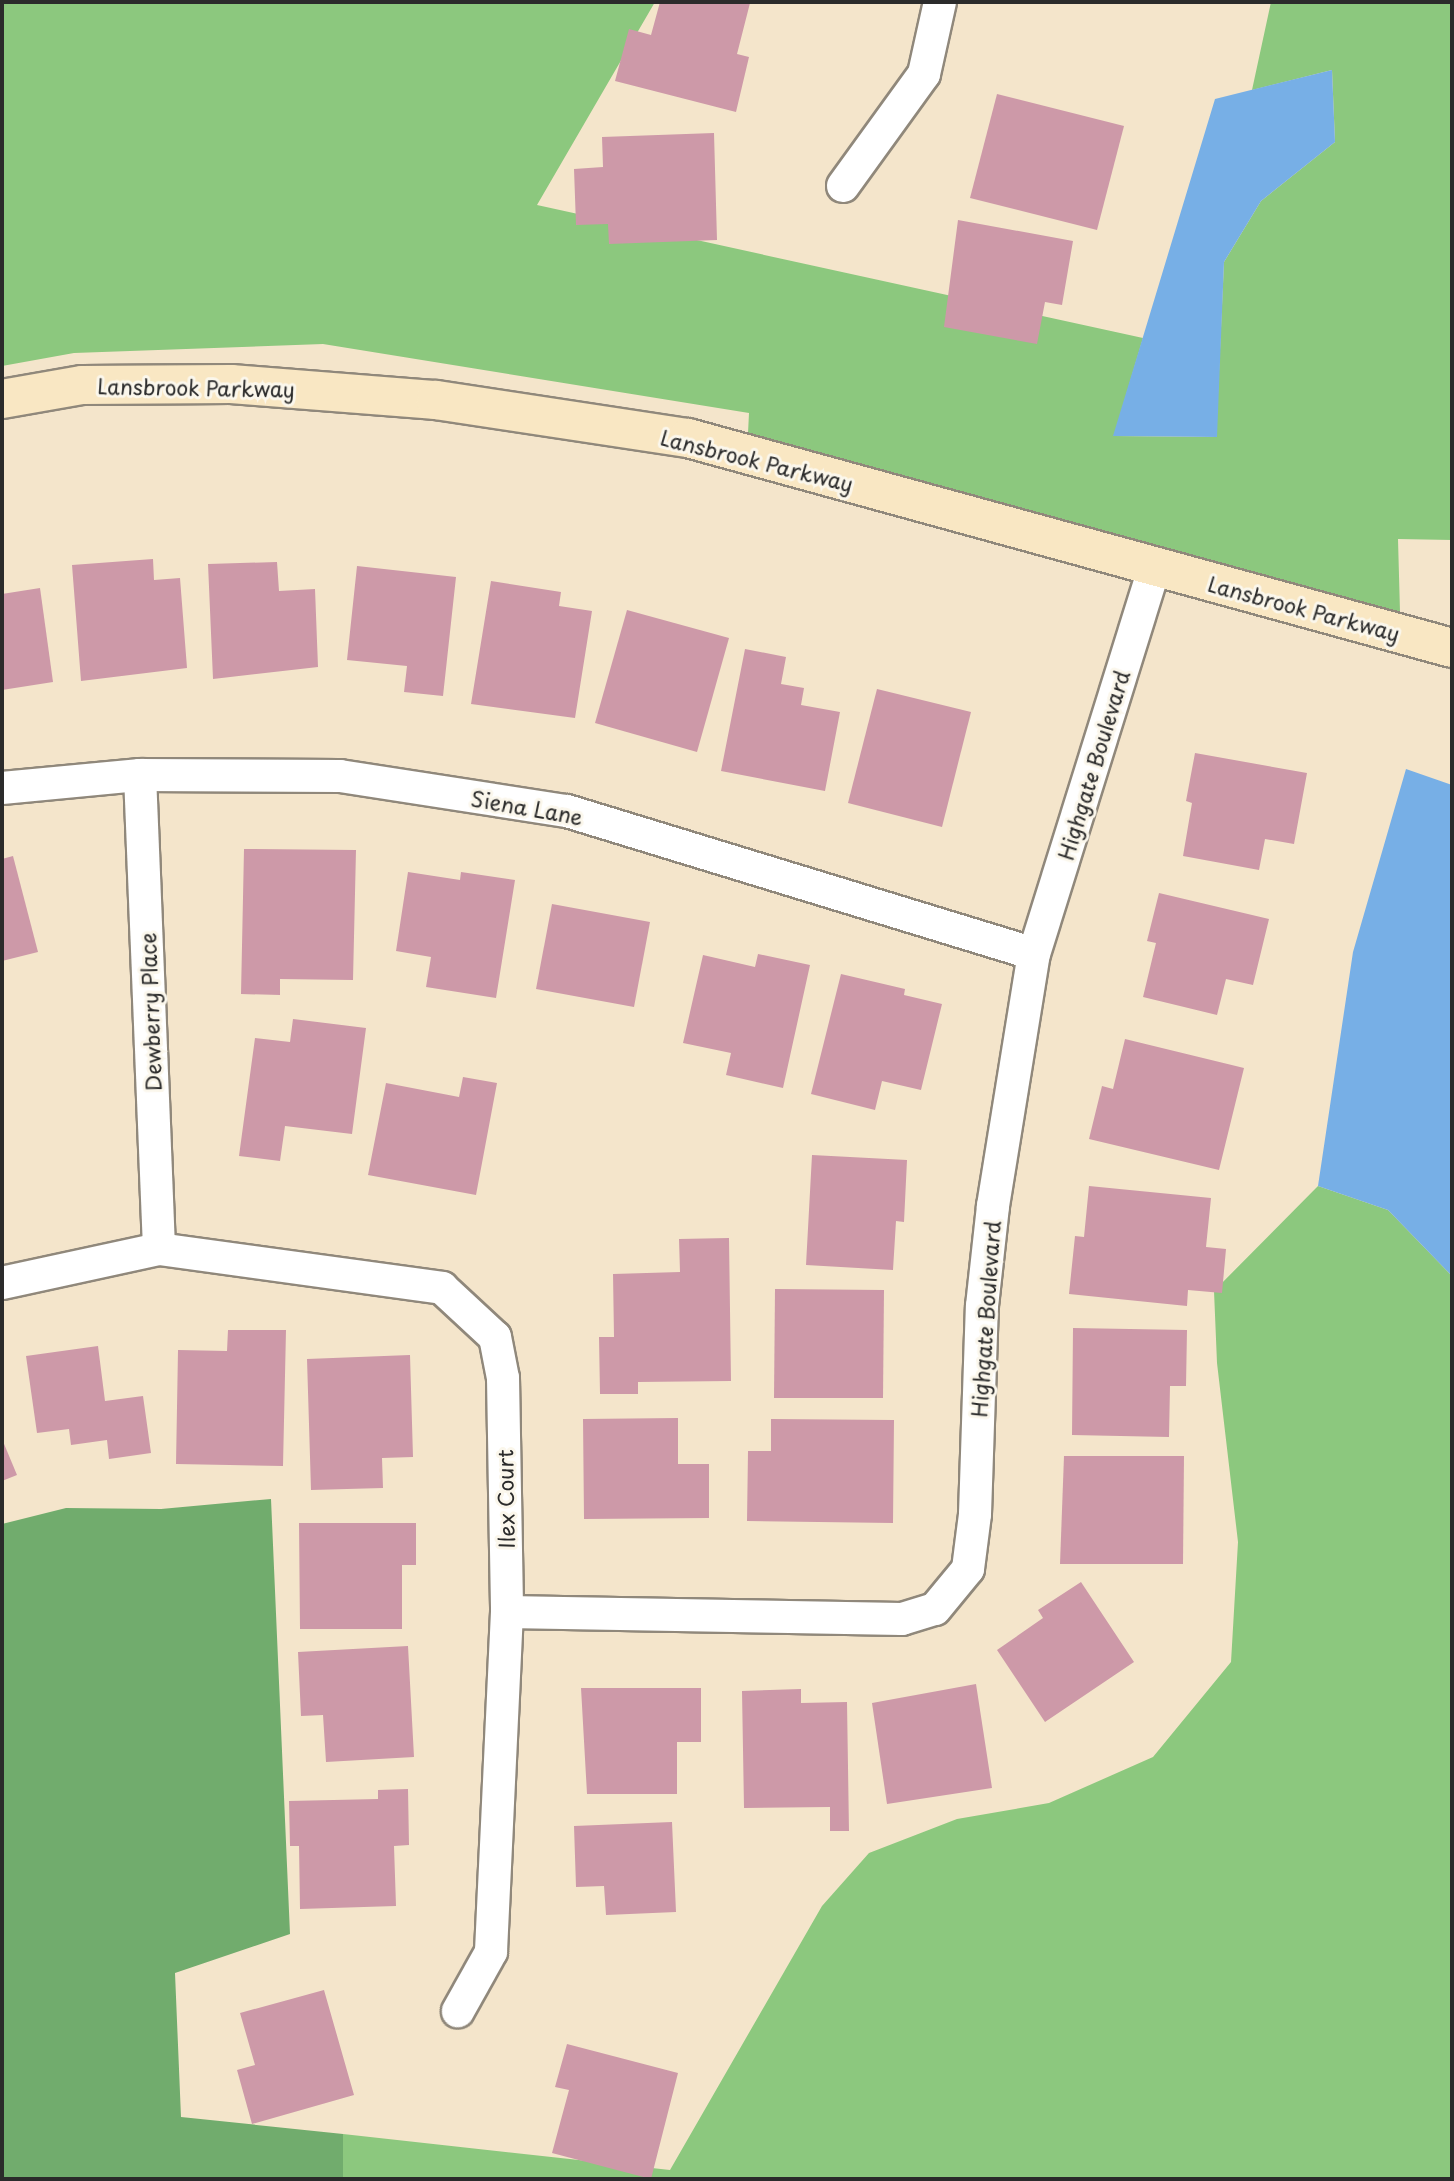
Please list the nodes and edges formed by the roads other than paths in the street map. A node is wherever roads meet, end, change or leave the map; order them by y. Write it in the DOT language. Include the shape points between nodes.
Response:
graph roads {
  1 [pos="940,2"];
  2 [pos="843,186"];
  3 [pos="2,399"];
  4 [pos="1154,568"];
  5 [pos="1452,648"];
  6 [pos="140,775"];
  7 [pos="2,788"];
  8 [pos="1034,954"];
  9 [pos="159,1249"];
  10 [pos="2,1283"];
  11 [pos="508,1612"];
  12 [pos="458,2011"];
  1 -- 2 [label="street" via="924,74"];
  3 -- 4 [label="street, Lansbrook Parkway" via="82,385 231,384 436,400 688,438"];
  4 -- 5 [label="street, Lansbrook Parkway"];
  4 -- 8 [label="street, Highgate Boulevard"];
  6 -- 7 [label="street, Siena Lane"];
  6 -- 8 [label="street, Siena Lane" via="340,776 567,811"];
  6 -- 9 [label="street, Dewberry Place"];
  8 -- 11 [label="street, Highgate Boulevard" via="993,1206 982,1306 975,1514 968,1569 936,1608 902,1619"];
  9 -- 10 [label="street, Ilex Court"];
  9 -- 11 [label="street, Ilex Court" via="442,1287 495,1337 503,1378"];
  11 -- 12 [label="street, Ilex Court" via="491,1952"];
}
